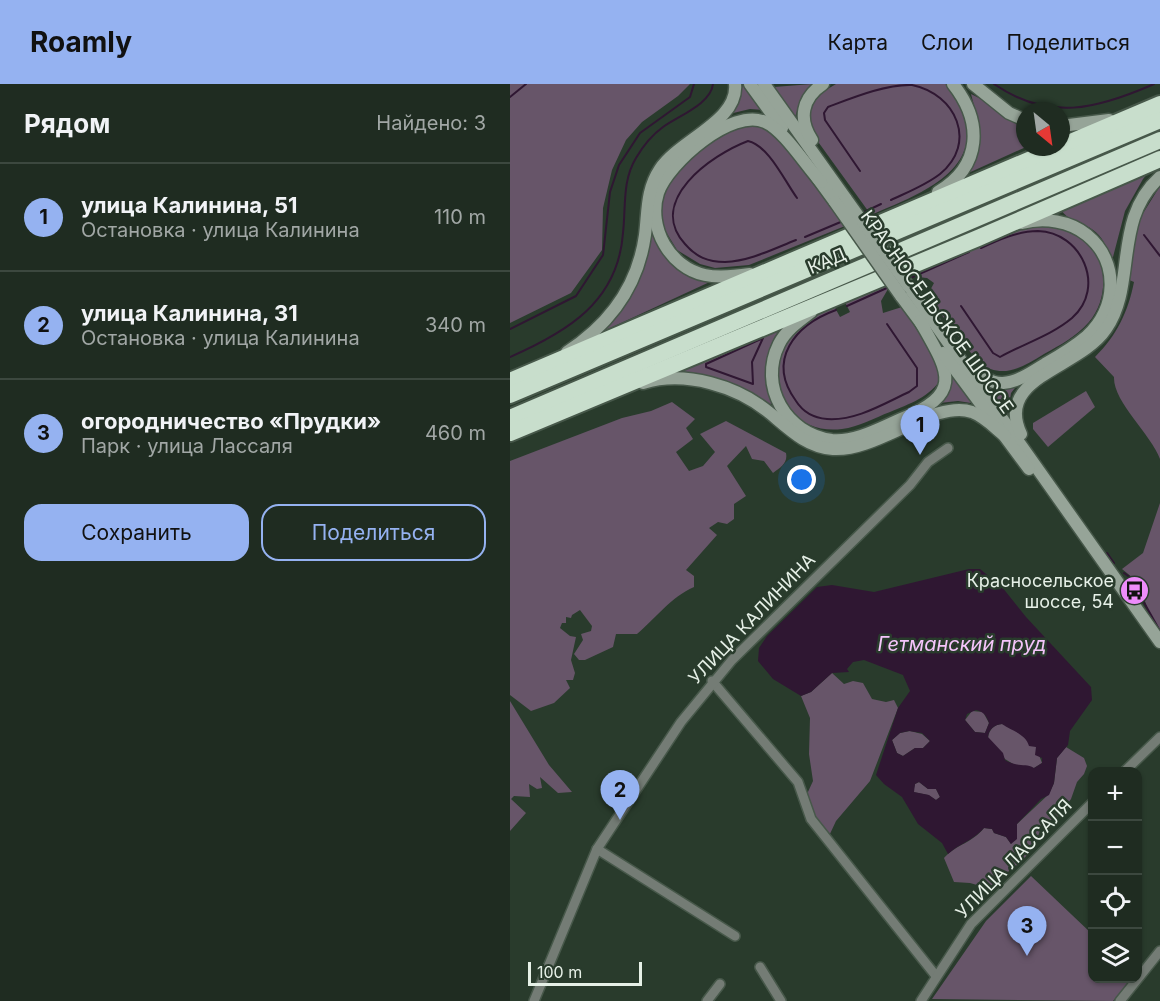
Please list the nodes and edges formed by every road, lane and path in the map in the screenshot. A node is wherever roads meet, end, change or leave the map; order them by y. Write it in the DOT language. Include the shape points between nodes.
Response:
graph roads {
  1 [pos="735,84"];
  2 [pos="750,84"];
  3 [pos="764,84"];
  4 [pos="823,84"];
  5 [pos="953,84"];
  6 [pos="973,84"];
  7 [pos="1160,104"];
  8 [pos="1143,111"];
  9 [pos="1016,116"];
  10 [pos="1160,120"];
  11 [pos="1070,126"];
  12 [pos="1160,140"];
  13 [pos="1070,143"];
  14 [pos="1039,156"];
  15 [pos="1160,159"];
  16 [pos="1160,177"];
  17 [pos="821,182"];
  18 [pos="837,186"];
  19 [pos="840,200"];
  20 [pos="893,218"];
  21 [pos="978,238"];
  22 [pos="769,270"];
  23 [pos="823,303"];
  24 [pos="914,304"];
  25 [pos="920,321"];
  26 [pos="946,340"];
  27 [pos="540,369"];
  28 [pos="510,381"];
  29 [pos="510,394"];
  30 [pos="582,403"];
  31 [pos="510,418"];
  32 [pos="510,433"];
  33 [pos="1005,436"];
  34 [pos="948,448"];
  35 [pos="1051,485"];
  36 [pos="1099,557"];
  37 [pos="1160,642"];
  38 [pos="712,681"];
  39 [pos="1160,737"];
  40 [pos="1128,767"];
  41 [pos="1088,807"];
  42 [pos="597,849"];
  43 [pos="735,936"];
  44 [pos="1160,951"];
  45 [pos="760,967"];
  46 [pos="936,976"];
  47 [pos="720,984"];
  48 [pos="534,1001"];
  49 [pos="707,1001"];
  50 [pos="781,1001"];
  51 [pos="921,1001"];
  52 [pos="1120,1001"];
  1 -- 27 [label="main road" via="734,98 723,117 682,145 655,178 646,207 643,248 621,302 589,335"];
  2 -- 17 [label="main road, КРАСНОСЕЛЬСКОЕ ШОССЕ"];
  3 -- 18 [label="main road, КРАСНОСЕЛЬСКОЕ ШОССЕ"];
  4 -- 18 [label="main road" via="806,100 804,119 806,130"];
  5 -- 20 [label="main road" via="974,120 969,160 949,186"];
  6 -- 9 [label="main road"];
  7 -- 8 [label="highway"];
  8 -- 11 [label="main road"];
  8 -- 13 [label="highway"];
  10 -- 29 [label="highway, КАД"];
  12 -- 31 [label="highway, КАД"];
  14 -- 20 [label="highway"];
  15 -- 21 [label="highway"];
  16 -- 35 [label="main road" via="1145,194 1133,222 1120,300 1105,331 1089,347 1027,386 1014,409 1015,423"];
  17 -- 19 [label="main road, КРАСНОСЕЛЬСКОЕ ШОССЕ"];
  17 -- 22 [label="main road" via="782,135 768,123 757,120 742,120 714,134 690,151 664,180 658,194 656,219 672,256 688,269 704,275 726,277"];
  18 -- 19 [label="main road, КРАСНОСЕЛЬСКОЕ ШОССЕ"];
  19 -- 24 [label="main road, КРАСНОСЕЛЬСКОЕ ШОССЕ, bridge"];
  20 -- 22 [label="highway"];
  21 -- 23 [label="highway"];
  21 -- 26 [label="main road" via="1031,221 1072,225 1102,251 1112,289 1102,317 1089,335 1018,379 1003,383 981,376"];
  22 -- 27 [label="highway"];
  23 -- 25 [label="main road" via="788,330 779,343 772,388 784,413 798,427 833,440 868,433 928,408 939,398 945,386 944,363"];
  23 -- 30 [label="highway"];
  24 -- 25 [label="main road, КРАСНОСЕЛЬСКОЕ ШОССЕ"];
  24 -- 26 [label="main road, КРАСНОСЕЛЬСКОЕ ШОССЕ"];
  25 -- 33 [label="main road, КРАСНОСЕЛЬСКОЕ ШОССЕ"];
  26 -- 35 [label="main road, КРАСНОСЕЛЬСКОЕ ШОССЕ"];
  27 -- 28 [label="highway"];
  30 -- 32 [label="highway"];
  30 -- 33 [label="main road" via="647,381 693,380 729,389 765,410 802,440 832,449 872,442 930,417 960,410 986,420"];
  33 -- 36 [label="main road, КРАСНОСЕЛЬСКОЕ ШОССЕ"];
  34 -- 38 [label="street, УЛИЦА КАЛИНИНА" via="928,462 910,485"];
  35 -- 36 [label="main road, КРАСНОСЕЛЬСКОЕ ШОССЕ"];
  36 -- 37 [label="main road, КРАСНОСЕЛЬСКОЕ ШОССЕ"];
  38 -- 42 [label="street, УЛИЦА КАЛИНИНА"];
  38 -- 46 [label="street" via="798,782 811,819"];
  39 -- 40 [label="street"];
  41 -- 46 [label="street, УЛИЦА ЛАССАЛЯ" via="970,924"];
  42 -- 43 [label="street"];
  42 -- 48 [label="street, УЛИЦА КАЛИНИНА"];
  44 -- 52 [label="street"];
  45 -- 50 [label="street"];
  46 -- 51 [label="street, УЛИЦА ЛАССАЛЯ"];
  47 -- 49 [label="street"];
}
